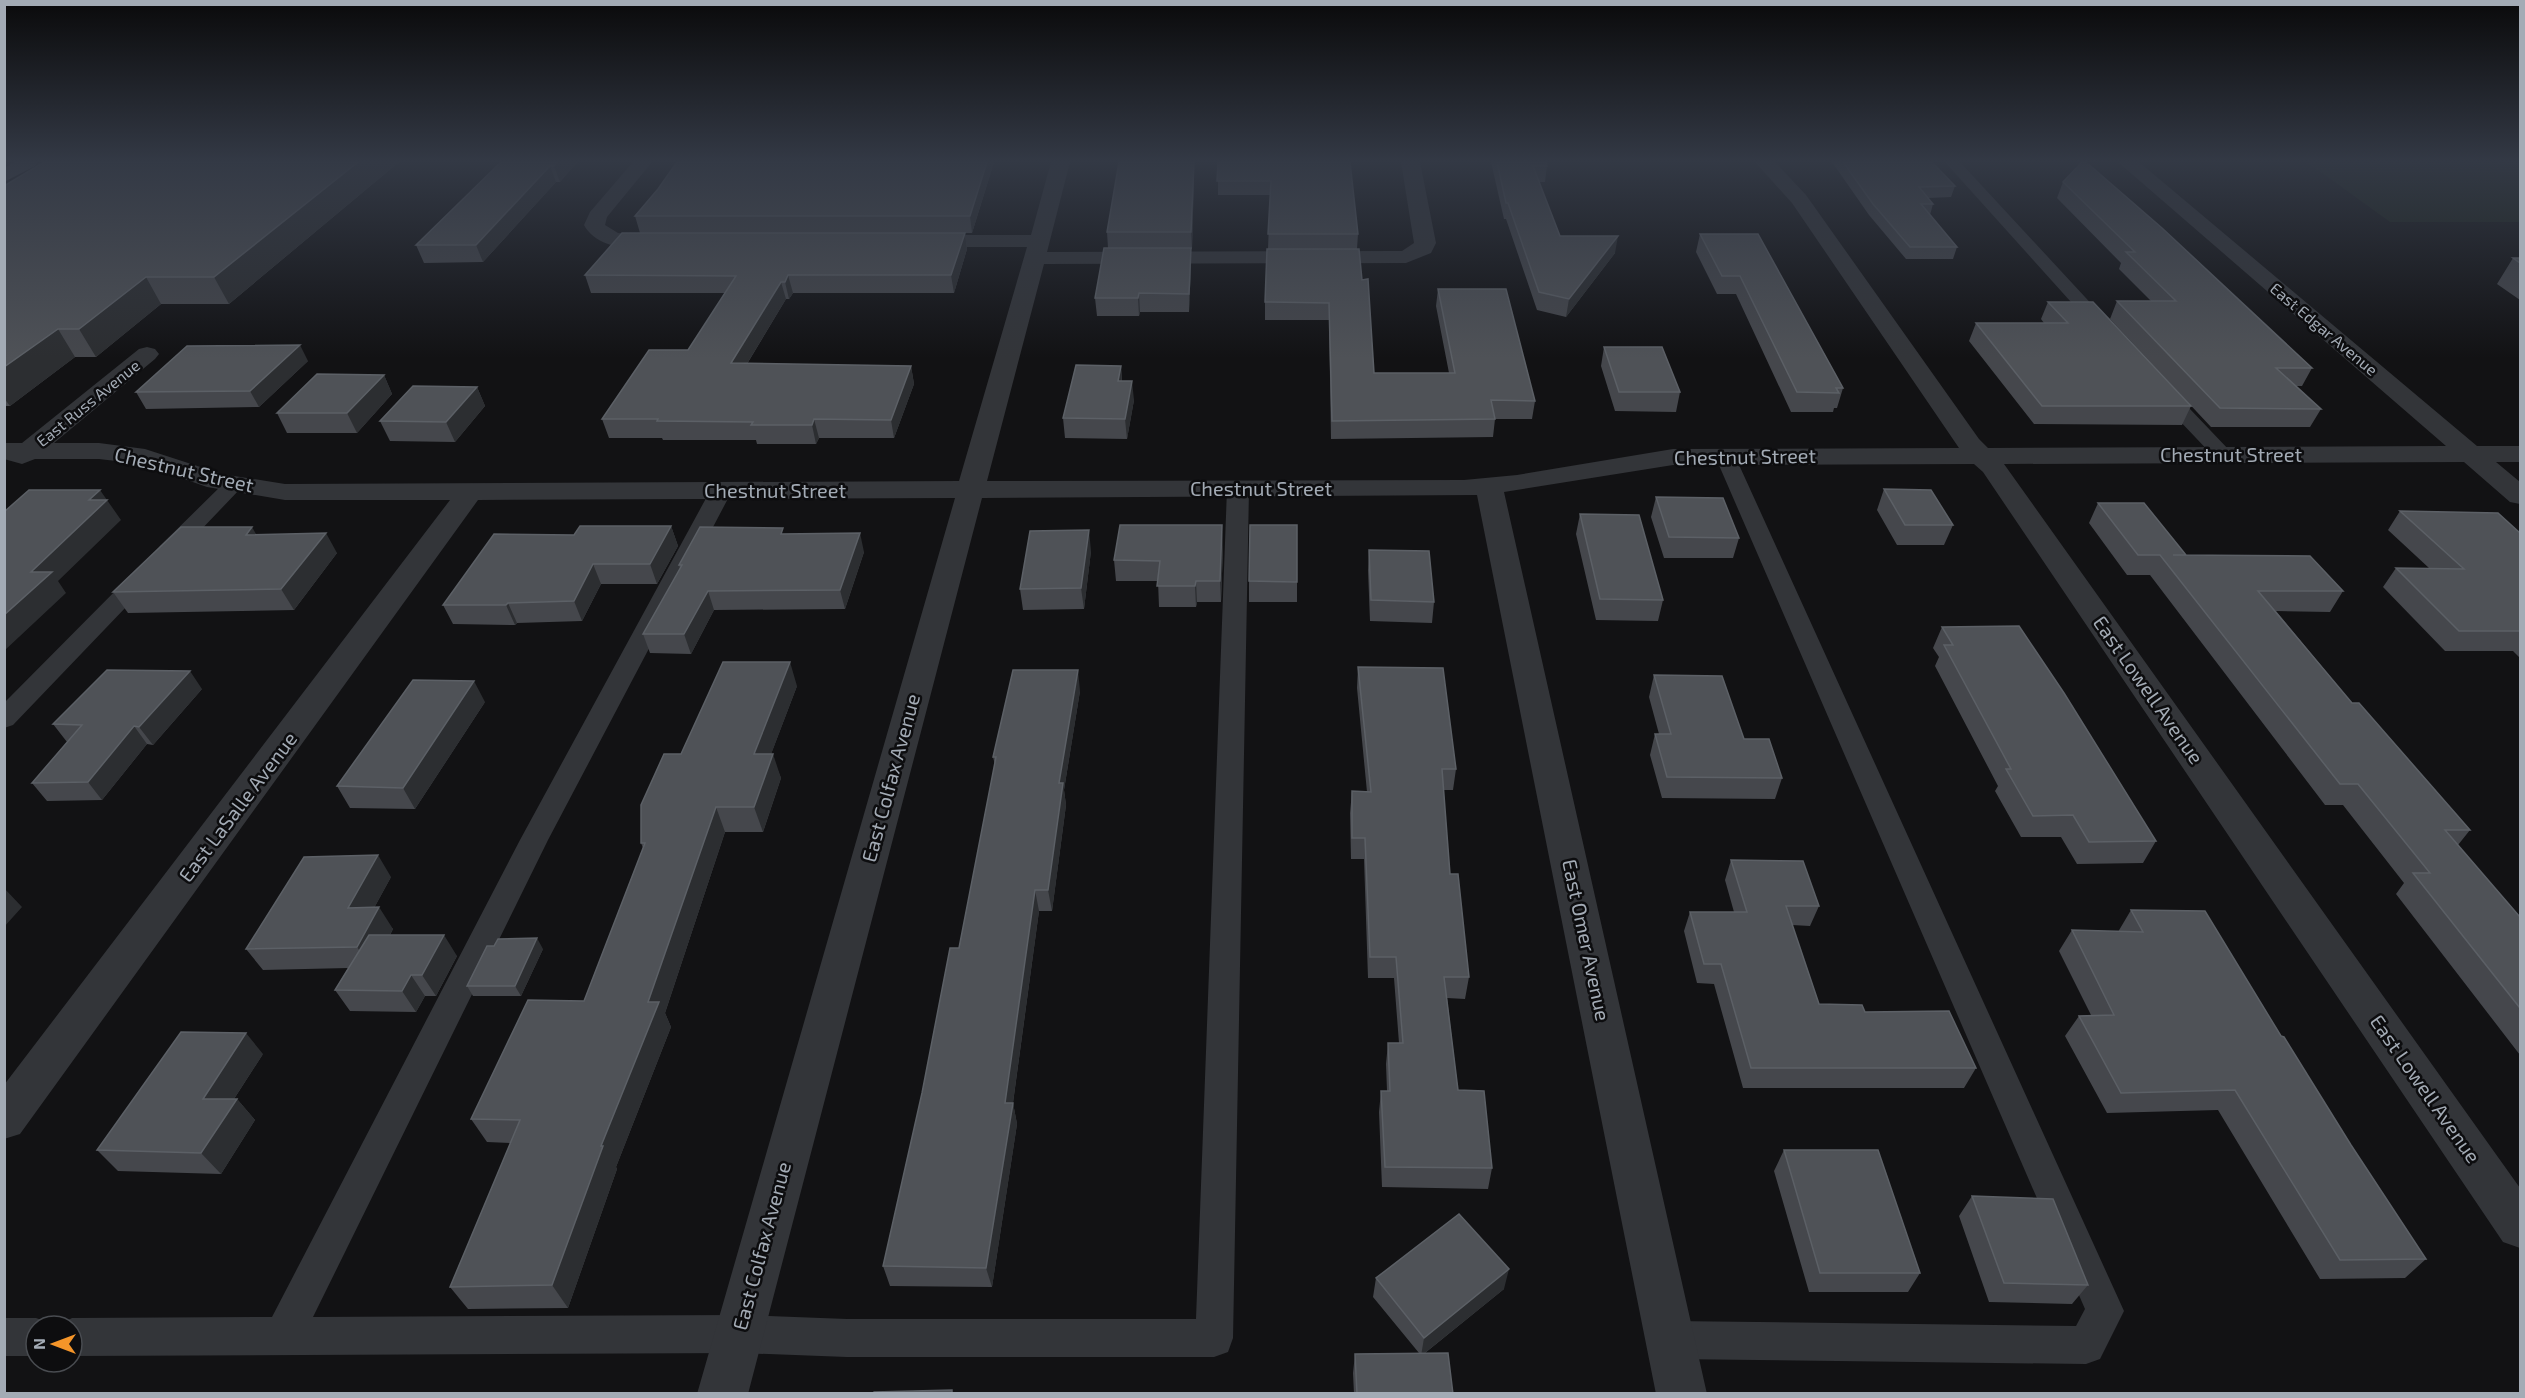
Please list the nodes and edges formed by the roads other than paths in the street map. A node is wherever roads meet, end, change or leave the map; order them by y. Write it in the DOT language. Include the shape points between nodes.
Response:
graph roads {
  1 [pos="595,227"];
  2 [pos="1042,227"];
  3 [pos="1423,227"];
  4 [pos="1819,227"];
  5 [pos="2012,227"];
  6 [pos="2204,227"];
  7 [pos="897,241"];
  8 [pos="683,242"];
  9 [pos="1036,249"];
  10 [pos="2119,344"];
  11 [pos="147,354"];
  12 [pos="2151,378"];
  13 [pos="16,451"];
  14 [pos="2472,454"];
  15 [pos="2520,454"];
  16 [pos="1980,455"];
  17 [pos="2223,455"];
  18 [pos="1725,456"];
  19 [pos="4,470"];
  20 [pos="232,485"];
  21 [pos="1489,486"];
  22 [pos="1238,489"];
  23 [pos="969,490"];
  24 [pos="721,491"];
  25 [pos="470,492"];
  26 [pos="2520,496"];
  27 [pos="4,719"];
  28 [pos="4,1120"];
  29 [pos="2520,1226"];
  30 [pos="738,1334"];
  31 [pos="283,1336"];
  32 [pos="4,1337"];
  33 [pos="24,1337"];
  34 [pos="84,1337"];
  35 [pos="1670,1340"];
  36 [pos="722,1394"];
  37 [pos="1682,1394"];
  1 -- 8 [label="street" via="614,240"];
  2 -- 9 [label="street, East Colfax Avenue"];
  3 -- 9 [label="street" via="1425,243 1421,257"];
  4 -- 16 [label="street, East Lowell Avenue"];
  5 -- 10 [label="lane"];
  6 -- 14 [label="street, East Edgar Avenue"];
  7 -- 9 [label="street"];
  9 -- 23 [label="street, East Colfax Avenue"];
  11 -- 13 [label="street, East Russ Avenue"];
  12 -- 17 [label="lane"];
  13 -- 19 [label="street, East Russ Avenue"];
  13 -- 20 [label="street, Chestnut Street" via="99,451 145,457"];
  14 -- 15 [label="street, Chestnut Street"];
  14 -- 17 [label="street, Chestnut Street"];
  14 -- 26 [label="street, East Edgar Avenue"];
  16 -- 17 [label="street, Chestnut Street"];
  16 -- 18 [label="street, Chestnut Street"];
  16 -- 29 [label="street, East Lowell Avenue" via="1993,467"];
  18 -- 21 [label="street, Chestnut Street" via="1637,462 1559,478"];
  18 -- 35 [label="lane" via="2105,1311 2086,1345"];
  20 -- 25 [label="street, Chestnut Street" via="285,492"];
  20 -- 27 [label="lane"];
  21 -- 22 [label="street, Chestnut Street"];
  21 -- 35 [label="street, East Omer Avenue"];
  22 -- 23 [label="street, Chestnut Street"];
  22 -- 30 [label="lane" via="1214,1338 847,1338"];
  23 -- 24 [label="street, Chestnut Street"];
  23 -- 30 [label="street, East Colfax Avenue"];
  24 -- 25 [label="street, Chestnut Street"];
  24 -- 31 [label="lane" via="534,840"];
  25 -- 28 [label="street, East LaSalle Avenue"];
  30 -- 31 [label="lane"];
  30 -- 36 [label="street, East Colfax Avenue"];
  31 -- 34 [label="lane"];
  32 -- 33 [label="lane"];
  35 -- 37 [label="street, East Omer Avenue"];
}
